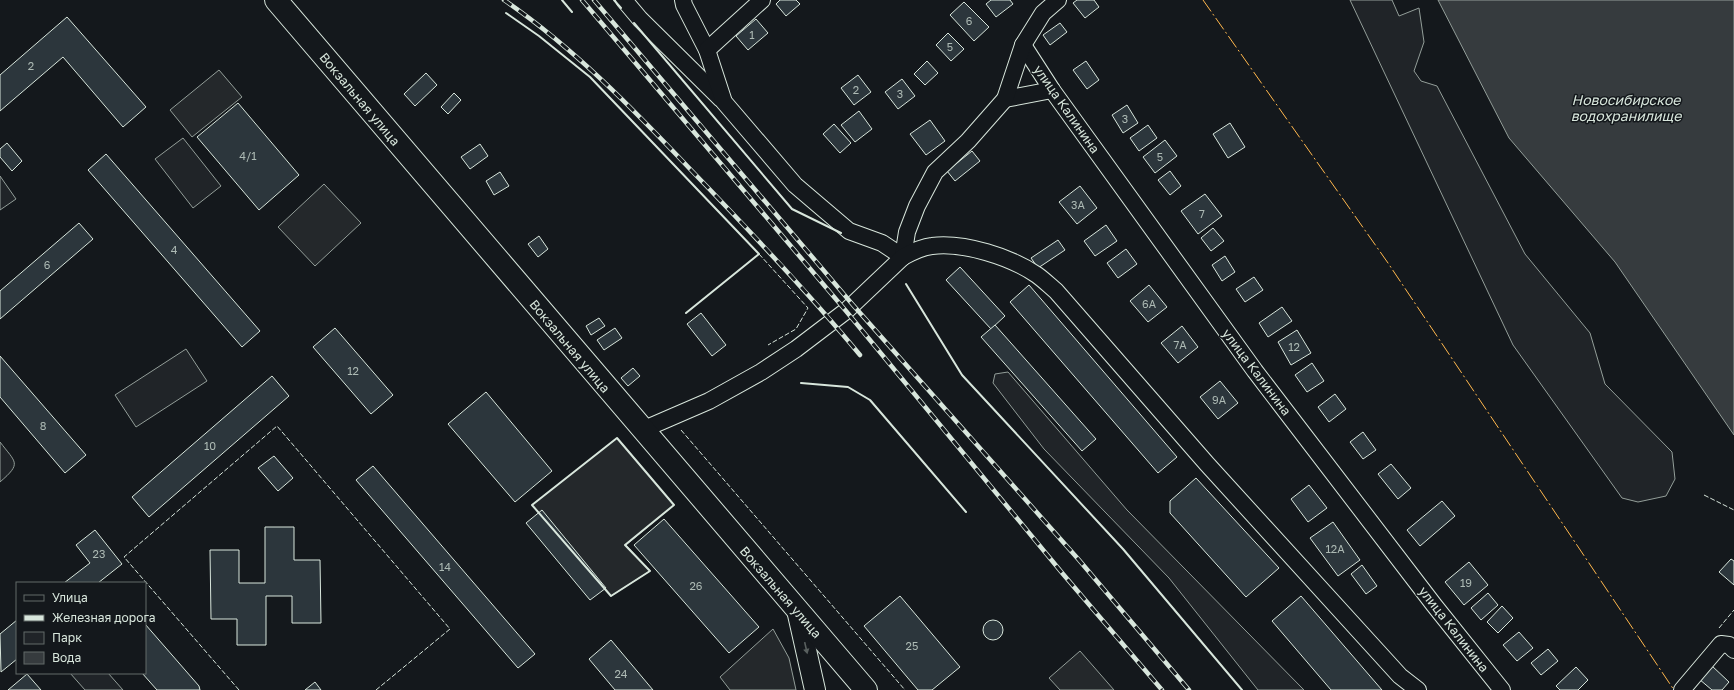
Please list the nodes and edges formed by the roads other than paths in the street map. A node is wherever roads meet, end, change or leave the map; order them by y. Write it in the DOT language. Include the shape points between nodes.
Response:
graph roads {
  1 [pos="276,0"];
  2 [pos="624,0"];
  3 [pos="683,0"];
  4 [pos="762,0"];
  5 [pos="1058,0"];
  6 [pos="1023,45"];
  7 [pos="708,50"];
  8 [pos="1052,90"];
  9 [pos="1004,98"];
  10 [pos="724,102"];
  11 [pos="903,256"];
  12 [pos="642,430"];
  13 [pos="797,610"];
  14 [pos="1734,650"];
  15 [pos="815,690"];
  16 [pos="866,690"];
  17 [pos="1418,690"];
  18 [pos="1502,690"];
  19 [pos="1682,690"];
  1 -- 12 [label="highway, Вокзальная улица"];
  2 -- 10 [label="street"];
  3 -- 7 [label="street"];
  4 -- 7 [label="street"];
  5 -- 6 [label="street" via="1043,13"];
  6 -- 8 [label="street, улица Калинина"];
  6 -- 9 [label="street"];
  7 -- 10 [label="street"];
  8 -- 9 [label="street"];
  8 -- 18 [label="street, улица Калинина" via="1260,377"];
  9 -- 11 [label="street" via="968,141 935,172 907,232"];
  10 -- 11 [label="street" via="795,185 849,231 882,243"];
  11 -- 12 [label="street" via="836,319 796,349 709,401"];
  11 -- 17 [label="street" via="932,246 955,246 986,253 1012,261 1037,275 1056,291 1274,539 1400,676"];
  12 -- 13 [label="highway, Вокзальная улица"];
  13 -- 15 [label="main road, one-way"];
  13 -- 16 [label="highway, Вокзальная улица"];
  14 -- 19 [label="street" via="1729,645 1722,644"];
}
